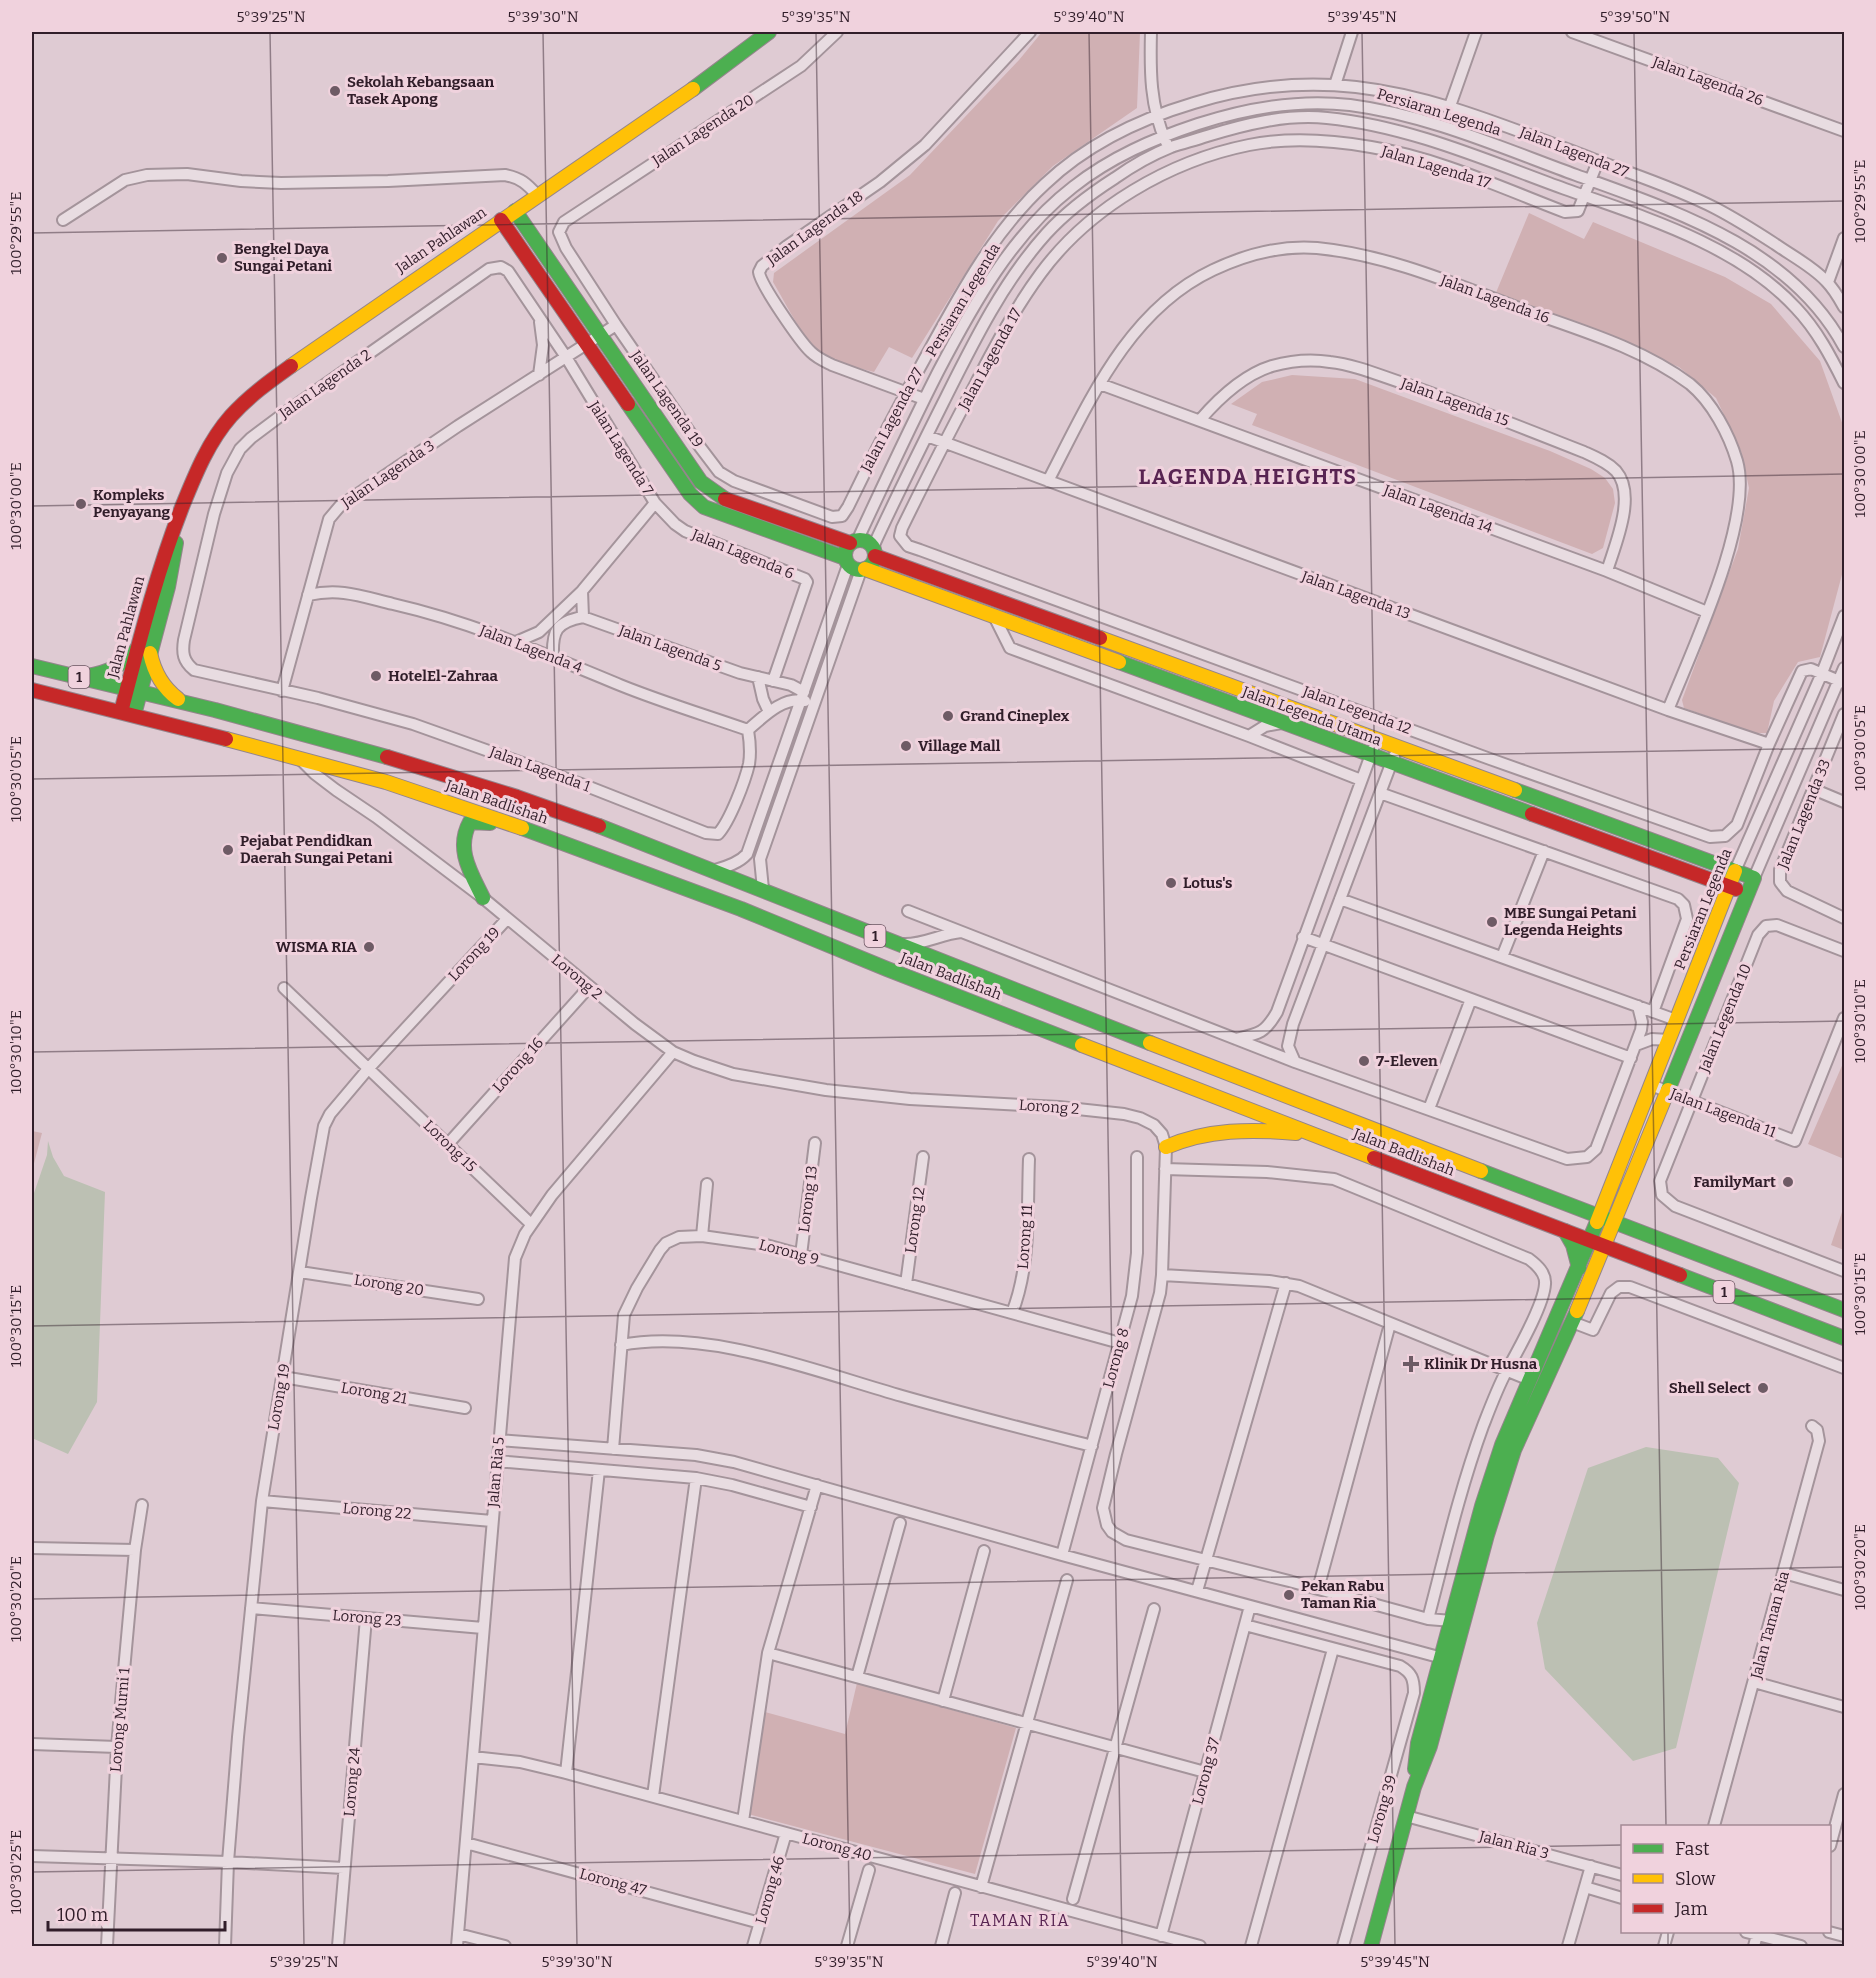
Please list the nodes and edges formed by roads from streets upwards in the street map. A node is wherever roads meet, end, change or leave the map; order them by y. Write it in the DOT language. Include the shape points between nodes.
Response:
graph roads {
  1 [pos="770,32"];
  2 [pos="837,32"];
  3 [pos="1030,32"];
  4 [pos="1151,32"];
  5 [pos="1352,32"];
  6 [pos="1476,32"];
  7 [pos="1572,32"];
  8 [pos="1335,86"];
  9 [pos="1450,106"];
  10 [pos="1156,115"];
  11 [pos="1845,131"];
  12 [pos="1163,136"];
  13 [pos="1169,148"];
  14 [pos="1598,161"];
  15 [pos="1591,181"];
  16 [pos="537,195"];
  17 [pos="1585,196"];
  18 [pos="515,211"];
  19 [pos="63,220"];
  20 [pos="501,220"];
  21 [pos="564,222"];
  22 [pos="1845,238"];
  23 [pos="1828,282"];
  24 [pos="1845,307"];
  25 [pos="540,319"];
  26 [pos="616,325"];
  27 [pos="599,335"];
  28 [pos="586,344"];
  29 [pos="1845,347"];
  30 [pos="566,357"];
  31 [pos="539,375"];
  32 [pos="1844,382"];
  33 [pos="1100,384"];
  34 [pos="906,392"];
  35 [pos="924,399"];
  36 [pos="1200,420"];
  37 [pos="927,436"];
  38 [pos="944,442"];
  39 [pos="1048,481"];
  40 [pos="655,503"];
  41 [pos="832,518"];
  42 [pos="854,541"];
  43 [pos="874,551"];
  44 [pos="855,565"];
  45 [pos="1607,572"];
  46 [pos="582,591"];
  47 [pos="308,596"];
  48 [pos="1707,612"];
  49 [pos="1845,616"];
  50 [pos="583,617"];
  51 [pos="995,618"];
  52 [pos="516,642"];
  53 [pos="144,651"];
  54 [pos="184,657"];
  55 [pos="553,657"];
  56 [pos="32,666"];
  57 [pos="1845,668"];
  58 [pos="1822,673"];
  59 [pos="80,677"];
  60 [pos="758,677"];
  61 [pos="773,681"];
  62 [pos="1842,682"];
  63 [pos="134,689"];
  64 [pos="32,690"];
  65 [pos="282,691"];
  66 [pos="803,696"];
  67 [pos="183,702"];
  68 [pos="814,704"];
  69 [pos="1668,711"];
  70 [pos="769,712"];
  71 [pos="128,713"];
  72 [pos="1845,714"];
  73 [pos="1284,723"];
  74 [pos="748,730"];
  75 [pos="1249,735"];
  76 [pos="1377,739"];
  77 [pos="1768,744"];
  78 [pos="1397,747"];
  79 [pos="1371,755"];
  80 [pos="1491,759"];
  81 [pos="302,760"];
  82 [pos="1392,762"];
  83 [pos="1484,779"];
  84 [pos="1361,780"];
  85 [pos="1813,789"];
  86 [pos="1380,793"];
  87 [pos="1478,794"];
  88 [pos="1845,802"];
  89 [pos="535,833"];
  90 [pos="1544,851"];
  91 [pos="714,870"];
  92 [pos="1735,871"];
  93 [pos="1754,878"];
  94 [pos="1729,886"];
  95 [pos="763,889"];
  96 [pos="1748,893"];
  97 [pos="478,894"];
  98 [pos="1340,899"];
  99 [pos="908,911"];
  100 [pos="1845,918"];
  101 [pos="507,919"];
  102 [pos="964,932"];
  103 [pos="1304,937"];
  104 [pos="891,943"];
  105 [pos="1323,945"];
  106 [pos="1845,951"];
  107 [pos="1502,957"];
  108 [pos="589,987"];
  109 [pos="284,988"];
  110 [pos="1471,999"];
  111 [pos="1638,1006"];
  112 [pos="1653,1012"];
  113 [pos="1845,1018"];
  114 [pos="1676,1020"];
  115 [pos="1236,1039"];
  116 [pos="1669,1040"];
  117 [pos="1636,1045"];
  118 [pos="673,1052"];
  119 [pos="1631,1058"];
  120 [pos="1295,1062"];
  121 [pos="368,1069"];
  122 [pos="1651,1085"];
  123 [pos="1666,1091"];
  124 [pos="1691,1101"];
  125 [pos="1429,1109"];
  126 [pos="1317,1136"];
  127 [pos="815,1143"];
  128 [pos="448,1144"];
  129 [pos="1166,1147"];
  130 [pos="924,1156"];
  131 [pos="1137,1156"];
  132 [pos="1029,1160"];
  133 [pos="1165,1169"];
  134 [pos="707,1184"];
  135 [pos="1599,1216"];
  136 [pos="1613,1222"];
  137 [pos="531,1224"];
  138 [pos="1566,1231"];
  139 [pos="702,1236"];
  140 [pos="1589,1240"];
  141 [pos="1604,1246"];
  142 [pos="801,1254"];
  143 [pos="1579,1269"];
  144 [pos="1845,1271"];
  145 [pos="300,1272"];
  146 [pos="1162,1275"];
  147 [pos="1286,1283"];
  148 [pos="906,1284"];
  149 [pos="478,1299"];
  150 [pos="1845,1310"];
  151 [pos="1012,1313"];
  152 [pos="1572,1322"];
  153 [pos="1390,1324"];
  154 [pos="1845,1338"];
  155 [pos="1120,1343"];
  156 [pos="621,1345"];
  157 [pos="1845,1368"];
  158 [pos="1506,1371"];
  159 [pos="282,1377"];
  160 [pos="1530,1380"];
  161 [pos="465,1408"];
  162 [pos="1812,1426"];
  163 [pos="499,1440"];
  164 [pos="1092,1446"];
  165 [pos="613,1449"];
  166 [pos="497,1461"];
  167 [pos="599,1470"];
  168 [pos="696,1478"];
  169 [pos="817,1485"];
  170 [pos="262,1501"];
  171 [pos="142,1505"];
  172 [pos="811,1507"];
  173 [pos="492,1521"];
  174 [pos="900,1523"];
  175 [pos="32,1548"];
  176 [pos="135,1550"];
  177 [pos="984,1551"];
  178 [pos="1062,1555"];
  179 [pos="1206,1561"];
  180 [pos="1784,1573"];
  181 [pos="1067,1580"];
  182 [pos="1318,1589"];
  183 [pos="1845,1590"];
  184 [pos="1197,1591"];
  185 [pos="1250,1606"];
  186 [pos="251,1608"];
  187 [pos="1154,1609"];
  188 [pos="366,1618"];
  189 [pos="1428,1619"];
  190 [pos="1452,1621"];
  191 [pos="1245,1625"];
  192 [pos="483,1628"];
  193 [pos="1333,1649"];
  194 [pos="768,1653"];
  195 [pos="1447,1660"];
  196 [pos="857,1677"];
  197 [pos="1754,1682"];
  198 [pos="943,1701"];
  199 [pos="1845,1707"];
  200 [pos="1027,1723"];
  201 [pos="32,1744"];
  202 [pos="117,1747"];
  203 [pos="1115,1748"];
  204 [pos="473,1757"];
  205 [pos="1205,1772"];
  206 [pos="566,1773"];
  207 [pos="1845,1794"];
  208 [pos="653,1796"];
  209 [pos="1406,1816"];
  210 [pos="743,1821"];
  211 [pos="1715,1825"];
  212 [pos="786,1833"];
  213 [pos="466,1843"];
  214 [pos="1831,1843"];
  215 [pos="32,1856"];
  216 [pos="110,1857"];
  217 [pos="228,1862"];
  218 [pos="1591,1866"];
  219 [pos="344,1868"];
  220 [pos="869,1870"];
  221 [pos="1621,1874"];
  222 [pos="981,1887"];
  223 [pos="1585,1887"];
  224 [pos="955,1893"];
  225 [pos="1621,1897"];
  226 [pos="1072,1899"];
  227 [pos="760,1923"];
  228 [pos="1752,1933"];
  229 [pos="458,1934"];
  230 [pos="1161,1936"];
  231 [pos="106,1947"];
  232 [pos="225,1947"];
  233 [pos="338,1947"];
  234 [pos="457,1947"];
  235 [pos="505,1947"];
  236 [pos="753,1947"];
  237 [pos="846,1947"];
  238 [pos="941,1947"];
  239 [pos="1200,1947"];
  240 [pos="1251,1947"];
  241 [pos="1343,1947"];
  242 [pos="1371,1947"];
  243 [pos="1568,1947"];
  244 [pos="1754,1947"];
  245 [pos="1801,1947"];
  1 -- 16 [label="street, Jalan Pahlawan" via="717,74"];
  2 -- 21 [label="street, Jalan Lagenda 20" via="801,66"];
  3 -- 34 [label="street, Jalan Lagenda 18" via="925,145 880,182 773,257 759,272 764,286 817,357"];
  4 -- 10 [label="street" via="1150,77"];
  5 -- 8 [label="street"];
  6 -- 9 [label="street"];
  7 -- 11 [label="street, Jalan Lagenda 26"];
  8 -- 9 [label="street, Jalan Lagenda 27"];
  8 -- 10 [label="street, Jalan Lagenda 27" via="1239,90"];
  9 -- 14 [label="street, Jalan Lagenda 27"];
  10 -- 12 [label="street"];
  10 -- 34 [label="street, Jalan Lagenda 27" via="1066,166 1020,209 981,261"];
  12 -- 13 [label="street"];
  12 -- 15 [label="street, Persiaran Legenda" via="1272,106 1347,105 1452,130"];
  12 -- 35 [label="street, Persiaran Legenda" via="1090,174 1033,224 993,276"];
  13 -- 17 [label="street, Persiaran Legenda" via="1248,124 1298,118 1347,120 1447,146"];
  13 -- 37 [label="street, Persiaran Legenda" via="1100,187 1040,241 1017,271 965,358"];
  14 -- 15 [label="street, Jalan Lagenda 17"];
  14 -- 23 [label="street, Jalan Lagenda 27" via="1722,212"];
  15 -- 17 [label="street, Jalan Lagenda 17"];
  15 -- 29 [label="street, Persiaran Legenda" via="1684,216 1759,257 1816,305"];
  16 -- 18 [label="street, Jalan Pahlawan"];
  16 -- 19 [label="street" via="524,181 506,175 282,183 157,174 125,180"];
  17 -- 32 [label="street, Persiaran Legenda" via="1701,241 1766,281 1814,330"];
  17 -- 38 [label="street, Jalan Lagenda 17" via="1578,212 1565,212 1419,159 1335,142 1261,143 1208,156 1130,193 1067,243 1041,272 1012,316"];
  18 -- 20 [label="street, Jalan Pahlawan"];
  18 -- 27 [label="street"];
  20 -- 28 [label="street, Jalan Legenda Utama"];
  20 -- 53 [label="street, Jalan Pahlawan" via="379,302 254,393 231,416 196,471 179,519 170,578"];
  21 -- 26 [label="street, Jalan Lagenda 19" via="559,232 566,248"];
  22 -- 23 [label="street"];
  23 -- 24 [label="street, Jalan Lagenda 27"];
  25 -- 30 [label="street, Jalan Lagenda 2"];
  25 -- 31 [label="street" via="543,345"];
  25 -- 54 [label="street, Jalan Lagenda 2" via="507,270 489,269 251,438 233,459 214,514 184,640"];
  26 -- 27 [label="street, Jalan Lagenda 3"];
  26 -- 41 [label="street, Jalan Lagenda 19" via="719,472"];
  27 -- 28 [label="street, Jalan Lagenda 3"];
  27 -- 42 [label="street" via="692,472 709,490 730,502"];
  28 -- 30 [label="street, Jalan Lagenda 3"];
  28 -- 44 [label="street, Jalan Legenda Utama" via="683,485 704,507"];
  30 -- 31 [label="street, Jalan Lagenda 3"];
  30 -- 40 [label="street, Jalan Lagenda 7"];
  31 -- 47 [label="street, Jalan Lagenda 3" via="340,506 329,519"];
  33 -- 36 [label="street, Jalan Lagenda 14"];
  33 -- 39 [label="street, Jalan Lagenda 16"];
  33 -- 48 [label="street, Jalan Lagenda 16" via="1138,328 1183,287 1234,261 1295,247 1340,251 1392,263 1605,339 1654,362 1690,385 1713,410 1737,461 1740,480 1733,533"];
  34 -- 35 [label="street, Jalan Lagenda 18"];
  34 -- 41 [label="street, Jalan Lagenda 27" via="849,507 842,516"];
  35 -- 42 [label="street, Persiaran Legenda"];
  36 -- 45 [label="street, Jalan Lagenda 14"];
  36 -- 45 [label="street, Jalan Lagenda 15" via="1252,375 1298,361 1347,365 1443,397 1584,452 1615,470 1626,495"];
  37 -- 38 [label="street, Jalan Lagenda 13"];
  37 -- 43 [label="street, Persiaran Legenda"];
  38 -- 39 [label="street, Jalan Lagenda 13"];
  38 -- 80 [label="street, Jalan Legenda 12" via="902,528 900,536 908,546"];
  39 -- 69 [label="street, Jalan Lagenda 13"];
  40 -- 46 [label="street, Jalan Lagenda 7"];
  40 -- 61 [label="street, Jalan Lagenda 6" via="685,531 807,582"];
  42 -- 43 [label="street" via="867,541"];
  42 -- 44 [label="street" via="845,550"];
  43 -- 44 [label="street" via="872,563"];
  43 -- 76 [label="street, Jalan Legenda Utama"];
  44 -- 51 [label="street, Jalan Legenda Utama"];
  44 -- 66 [label="street"];
  44 -- 68 [label="street"];
  45 -- 48 [label="street, Jalan Lagenda 14"];
  46 -- 50 [label="street"];
  46 -- 52 [label="street, Jalan Lagenda 7" via="539,632"];
  47 -- 52 [label="street, Jalan Lagenda 4" via="345,592 428,612"];
  47 -- 65 [label="street, Jalan Lagenda 3"];
  48 -- 69 [label="street, Jalan Lagenda 16"];
  49 -- 58 [label="street, Persiaran Legenda"];
  50 -- 55 [label="street" via="563,622 556,630"];
  50 -- 60 [label="street, Jalan Lagenda 5"];
  51 -- 73 [label="street, Jalan Legenda Utama"];
  51 -- 75 [label="street" via="1010,648"];
  52 -- 55 [label="street, Jalan Lagenda 4"];
  53 -- 59 [label="street" via="106,673"];
  53 -- 63 [label="street, Jalan Pahlawan"];
  53 -- 67 [label="street" via="162,686"];
  54 -- 65 [label="street, Jalan Lagenda 1" via="194,670"];
  55 -- 74 [label="street, Jalan Lagenda 4"];
  56 -- 59 [label="street, Jalan Badlishah / 1"];
  57 -- 62 [label="street"];
  58 -- 62 [label="street"];
  58 -- 77 [label="street, Jalan Legenda 12" via="1807,669 1799,675"];
  58 -- 92 [label="street, Persiaran Legenda"];
  59 -- 63 [label="street, Jalan Badlishah / 1"];
  60 -- 61 [label="street, Jalan Lagenda 5"];
  60 -- 70 [label="street"];
  61 -- 66 [label="street, Jalan Lagenda 5"];
  62 -- 93 [label="street"];
  63 -- 67 [label="street, Jalan Badlishah / 1"];
  63 -- 71 [label="street, Jalan Pahlawan"];
  64 -- 71 [label="street, Jalan Badlishah / 1"];
  65 -- 74 [label="street, Jalan Lagenda 1" via="414,723 706,833 718,834 726,826 748,765"];
  66 -- 68 [label="street"];
  66 -- 70 [label="street"];
  66 -- 91 [label="street" via="747,854"];
  67 -- 91 [label="street, Jalan Badlishah / 1" via="411,762 598,825"];
  68 -- 95 [label="street" via="760,859"];
  69 -- 77 [label="street, Jalan Lagenda 13"];
  70 -- 74 [label="street"];
  71 -- 81 [label="street, Jalan Badlishah / 1"];
  72 -- 85 [label="street, Jalan Lagenda 33"];
  73 -- 75 [label="street" via="1265,726"];
  73 -- 79 [label="street, Jalan Legenda Utama"];
  75 -- 84 [label="street"];
  76 -- 78 [label="street, Jalan Legenda Utama"];
  76 -- 79 [label="street"];
  77 -- 80 [label="street, Jalan Legenda 12" via="1737,825 1730,833 1717,837"];
  78 -- 82 [label="street"];
  78 -- 83 [label="street, Jalan Legenda Utama"];
  79 -- 82 [label="street, Jalan Legenda Utama"];
  79 -- 84 [label="street"];
  80 -- 83 [label="street"];
  81 -- 89 [label="street, Jalan Badlishah / 1" via="386,782"];
  81 -- 97 [label="street, Lorong 2" via="336,790"];
  82 -- 86 [label="street"];
  82 -- 87 [label="street, Jalan Legenda Utama"];
  83 -- 87 [label="street"];
  83 -- 92 [label="street, Jalan Legenda Utama"];
  84 -- 103 [label="street"];
  85 -- 88 [label="street"];
  85 -- 100 [label="street, Jalan Lagenda 33" via="1780,870 1780,882 1800,899"];
  86 -- 90 [label="street"];
  86 -- 98 [label="street"];
  87 -- 94 [label="street, Jalan Legenda Utama"];
  89 -- 97 [label="street" via="470,822 462,835 462,845"];
  89 -- 126 [label="street, Jalan Badlishah / 1" via="741,909"];
  90 -- 107 [label="street"];
  90 -- 112 [label="street" via="1673,897 1684,905 1687,919"];
  91 -- 95 [label="street, Jalan Badlishah / 1"];
  92 -- 93 [label="street, Jalan Legenda Utama"];
  92 -- 94 [label="street, Persiaran Legenda"];
  93 -- 96 [label="street"];
  94 -- 96 [label="street, Jalan Legenda Utama"];
  94 -- 114 [label="street, Persiaran Legenda"];
  95 -- 104 [label="street, Jalan Badlishah / 1"];
  96 -- 123 [label="street"];
  97 -- 101 [label="street, Lorong 2"];
  98 -- 105 [label="street"];
  98 -- 107 [label="street"];
  99 -- 102 [label="street"];
  101 -- 108 [label="street, Lorong 2"];
  101 -- 121 [label="street, Lorong 19"];
  102 -- 104 [label="street" via="917,943"];
  102 -- 115 [label="street"];
  103 -- 105 [label="street"];
  103 -- 115 [label="street" via="1269,1026 1261,1033"];
  104 -- 135 [label="street, Jalan Badlishah / 1"];
  105 -- 110 [label="street"];
  105 -- 120 [label="street" via="1289,1040"];
  106 -- 124 [label="street, Jalan Legenda 10" via="1777,925 1766,926 1758,935"];
  107 -- 111 [label="street"];
  108 -- 118 [label="street, Lorong 2"];
  108 -- 128 [label="street, Lorong 16"];
  109 -- 121 [label="street, Lorong 15"];
  110 -- 119 [label="street"];
  110 -- 125 [label="street"];
  111 -- 112 [label="street"];
  111 -- 117 [label="street" via="1642,1022"];
  112 -- 114 [label="street"];
  113 -- 124 [label="street, Jalan Lagenda 11" via="1795,1141"];
  114 -- 116 [label="street, Persiaran Legenda"];
  115 -- 120 [label="street"];
  116 -- 117 [label="street" via="1652,1039"];
  116 -- 122 [label="street, Persiaran Legenda"];
  117 -- 119 [label="street"];
  118 -- 129 [label="street, Lorong 2" via="734,1074 816,1089 1124,1114 1154,1125"];
  118 -- 137 [label="street, Jalan Ria 5"];
  119 -- 125 [label="street" via="1596,1149 1587,1156 1567,1159"];
  120 -- 125 [label="street"];
  121 -- 128 [label="street, Lorong 15"];
  121 -- 145 [label="street, Lorong 19" via="324,1126"];
  122 -- 123 [label="street, Jalan Lagenda 11"];
  122 -- 135 [label="street, Persiaran Legenda"];
  123 -- 124 [label="street, Jalan Lagenda 11"];
  123 -- 136 [label="street"];
  124 -- 144 [label="street, Jalan Legenda 10" via="1662,1172 1662,1195 1675,1206"];
  126 -- 129 [label="street" via="1279,1131 1227,1132 1199,1135"];
  126 -- 138 [label="street, Jalan Badlishah / 1"];
  127 -- 142 [label="street, Lorong 13"];
  128 -- 137 [label="street, Lorong 15"];
  129 -- 133 [label="street"];
  130 -- 148 [label="street, Lorong 12"];
  131 -- 155 [label="street, Lorong 8" via="1135,1275"];
  132 -- 151 [label="street, Lorong 11" via="1025,1257"];
  133 -- 146 [label="street"];
  133 -- 158 [label="street" via="1267,1172 1334,1179 1529,1258 1543,1273 1545,1285"];
  134 -- 139 [label="street"];
  135 -- 136 [label="street, Jalan Badlishah / 1"];
  135 -- 140 [label="street, Persiaran Legenda"];
  136 -- 141 [label="street"];
  136 -- 150 [label="street, Jalan Badlishah / 1"];
  137 -- 163 [label="street, Jalan Ria 5" via="514,1264"];
  138 -- 140 [label="street, Jalan Badlishah / 1"];
  138 -- 143 [label="street"];
  139 -- 142 [label="street, Lorong 9"];
  139 -- 156 [label="street, Lorong 9" via="679,1237 660,1250 624,1315"];
  140 -- 141 [label="street, Jalan Badlishah / 1"];
  140 -- 143 [label="street, Persiaran Legenda"];
  141 -- 152 [label="street"];
  141 -- 154 [label="street, Jalan Badlishah / 1"];
  142 -- 148 [label="street, Lorong 9"];
  143 -- 160 [label="street, Persiaran Legenda"];
  145 -- 149 [label="street, Lorong 20"];
  145 -- 159 [label="street, Lorong 19"];
  146 -- 147 [label="street"];
  146 -- 179 [label="street" via="1103,1508 1104,1517 1112,1532 1126,1540"];
  147 -- 153 [label="street"];
  147 -- 179 [label="street"];
  148 -- 151 [label="street, Lorong 9"];
  151 -- 155 [label="street, Lorong 9"];
  152 -- 157 [label="street" via="1593,1330 1611,1293 1619,1287 1630,1287"];
  152 -- 195 [label="street" via="1525,1422 1505,1476"];
  153 -- 158 [label="street"];
  153 -- 182 [label="street"];
  155 -- 164 [label="street, Lorong 8"];
  156 -- 164 [label="street" via="662,1342 743,1350"];
  156 -- 165 [label="street, Lorong 9"];
  158 -- 160 [label="street"];
  158 -- 189 [label="street" via="1462,1491"];
  159 -- 161 [label="street, Lorong 21"];
  159 -- 170 [label="street, Lorong 19"];
  160 -- 190 [label="street, Persiaran Legenda" via="1493,1470"];
  162 -- 180 [label="street, Jalan Taman Ria" via="1819,1441"];
  163 -- 165 [label="street"];
  163 -- 166 [label="street, Jalan Ria 5"];
  164 -- 178 [label="street, Lorong 8"];
  165 -- 169 [label="street" via="712,1457"];
  166 -- 167 [label="street"];
  166 -- 173 [label="street, Jalan Ria 5"];
  167 -- 168 [label="street"];
  167 -- 206 [label="street"];
  168 -- 172 [label="street"];
  168 -- 208 [label="street"];
  169 -- 172 [label="street"];
  169 -- 178 [label="street"];
  170 -- 173 [label="street, Lorong 22"];
  170 -- 186 [label="street, Lorong 19"];
  171 -- 176 [label="street, Lorong Murni 1"];
  172 -- 194 [label="street"];
  173 -- 192 [label="street, Jalan Ria 5"];
  174 -- 196 [label="street"];
  175 -- 176 [label="street"];
  176 -- 202 [label="street, Lorong Murni 1"];
  177 -- 198 [label="street"];
  178 -- 184 [label="street"];
  179 -- 182 [label="street"];
  179 -- 184 [label="street"];
  180 -- 183 [label="street"];
  180 -- 197 [label="street, Jalan Taman Ria"];
  181 -- 200 [label="street"];
  182 -- 189 [label="street"];
  184 -- 185 [label="street"];
  185 -- 191 [label="street, Lorong 37"];
  185 -- 195 [label="street"];
  186 -- 188 [label="street, Lorong 23"];
  186 -- 217 [label="street, Lorong 19"];
  187 -- 203 [label="street"];
  188 -- 192 [label="street, Lorong 23"];
  188 -- 219 [label="street, Lorong 24"];
  189 -- 190 [label="street"];
  190 -- 195 [label="street, Persiaran Legenda"];
  191 -- 193 [label="street"];
  191 -- 205 [label="street, Lorong 37"];
  192 -- 204 [label="street, Jalan Ria 5"];
  193 -- 240 [label="street"];
  193 -- 241 [label="street, Lorong 39" via="1400,1666 1410,1672 1414,1682"];
  194 -- 196 [label="street"];
  194 -- 210 [label="street"];
  195 -- 209 [label="street" via="1418,1743 1414,1787"];
  196 -- 198 [label="street"];
  197 -- 199 [label="street"];
  197 -- 211 [label="street, Jalan Taman Ria"];
  198 -- 200 [label="street"];
  200 -- 203 [label="street"];
  200 -- 222 [label="street"];
  201 -- 202 [label="street"];
  202 -- 216 [label="street, Lorong Murni 1"];
  203 -- 205 [label="street"];
  203 -- 226 [label="street"];
  204 -- 206 [label="street, Lorong 40" via="520,1762"];
  204 -- 213 [label="street, Jalan Ria 5"];
  205 -- 230 [label="street, Lorong 37"];
  206 -- 208 [label="street, Lorong 40"];
  207 -- 214 [label="street"];
  208 -- 210 [label="street, Lorong 40"];
  209 -- 218 [label="street, Jalan Ria 3"];
  209 -- 242 [label="street"];
  210 -- 212 [label="street, Lorong 40"];
  212 -- 222 [label="street, Lorong 40"];
  212 -- 227 [label="street, Lorong 46"];
  213 -- 227 [label="street, Lorong 47"];
  213 -- 229 [label="street, Jalan Ria 5"];
  215 -- 216 [label="street"];
  216 -- 217 [label="street"];
  216 -- 231 [label="street, Lorong Murni 1"];
  217 -- 219 [label="street"];
  217 -- 232 [label="street, Lorong 19"];
  218 -- 221 [label="street, Jalan Ria 3"];
  218 -- 223 [label="street"];
  219 -- 233 [label="street, Lorong 24"];
  220 -- 237 [label="street"];
  222 -- 230 [label="street, Lorong 40"];
  223 -- 225 [label="street"];
  223 -- 243 [label="street"];
  224 -- 238 [label="street"];
  227 -- 236 [label="street, Lorong 46"];
  228 -- 244 [label="street"];
  228 -- 245 [label="street"];
  229 -- 234 [label="street, Jalan Ria 5"];
  229 -- 235 [label="street"];
  230 -- 239 [label="street, Lorong 40"];
}
